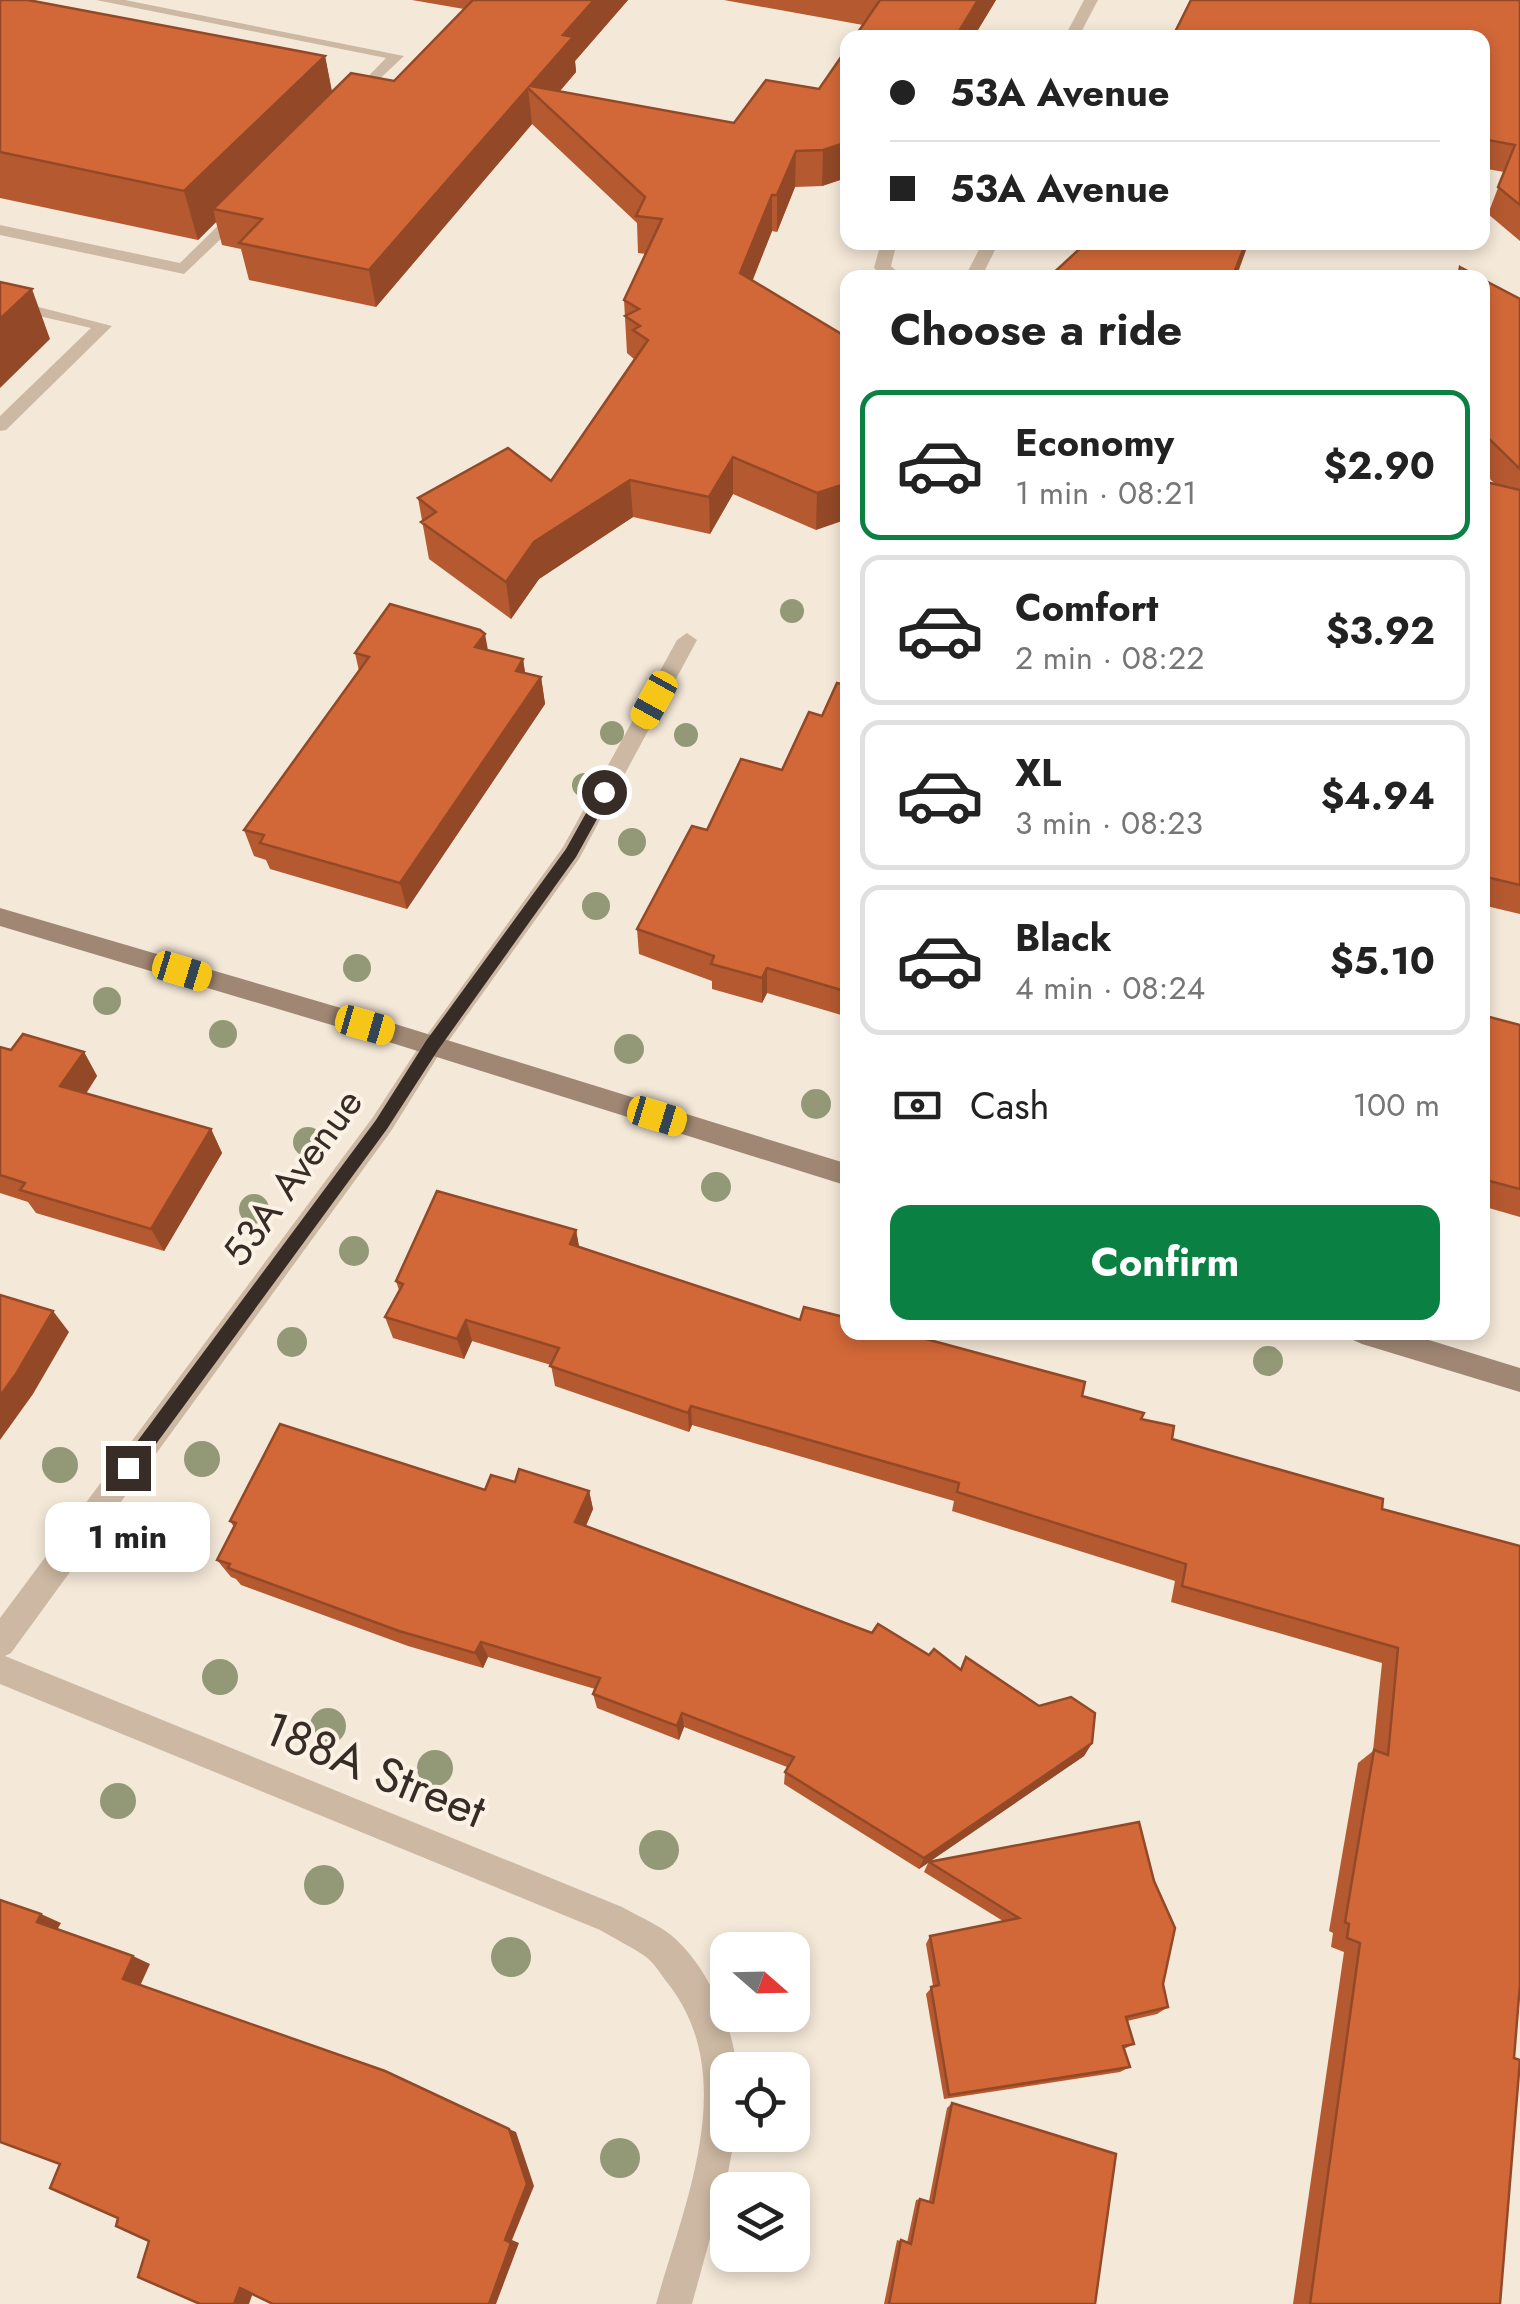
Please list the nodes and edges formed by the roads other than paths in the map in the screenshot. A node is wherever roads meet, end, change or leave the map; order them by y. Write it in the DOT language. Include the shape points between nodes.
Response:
graph roads {
  1 [pos="103,0"];
  2 [pos="1091,0"];
  3 [pos="1075,30"];
  4 [pos="344,109"];
  5 [pos="250,202"];
  6 [pos="0,230"];
  7 [pos="0,302"];
  8 [pos="0,426"];
  9 [pos="687,640"];
  10 [pos="0,916"];
  11 [pos="432,1046"];
  12 [pos="840,1173"];
  13 [pos="1388,1340"];
  14 [pos="1520,1380"];
  15 [pos="0,1643"];
  16 [pos="0,1669"];
  17 [pos="674,2304"];
  1 -- 4 [label="street" via="397,56"];
  2 -- 3 [label="street"];
  5 -- 6 [label="street" via="184,269"];
  7 -- 8 [label="street" via="103,326"];
  9 -- 11 [label="street, 53A Avenue" via="571,853"];
  10 -- 11 [label="street"];
  11 -- 12 [label="street"];
  11 -- 15 [label="street, 53A Avenue" via="382,1124"];
  13 -- 14 [label="street"];
  16 -- 17 [label="street, 188A Street" via="611,1918 660,1947 694,1989 718,2047 723,2103"];
}
